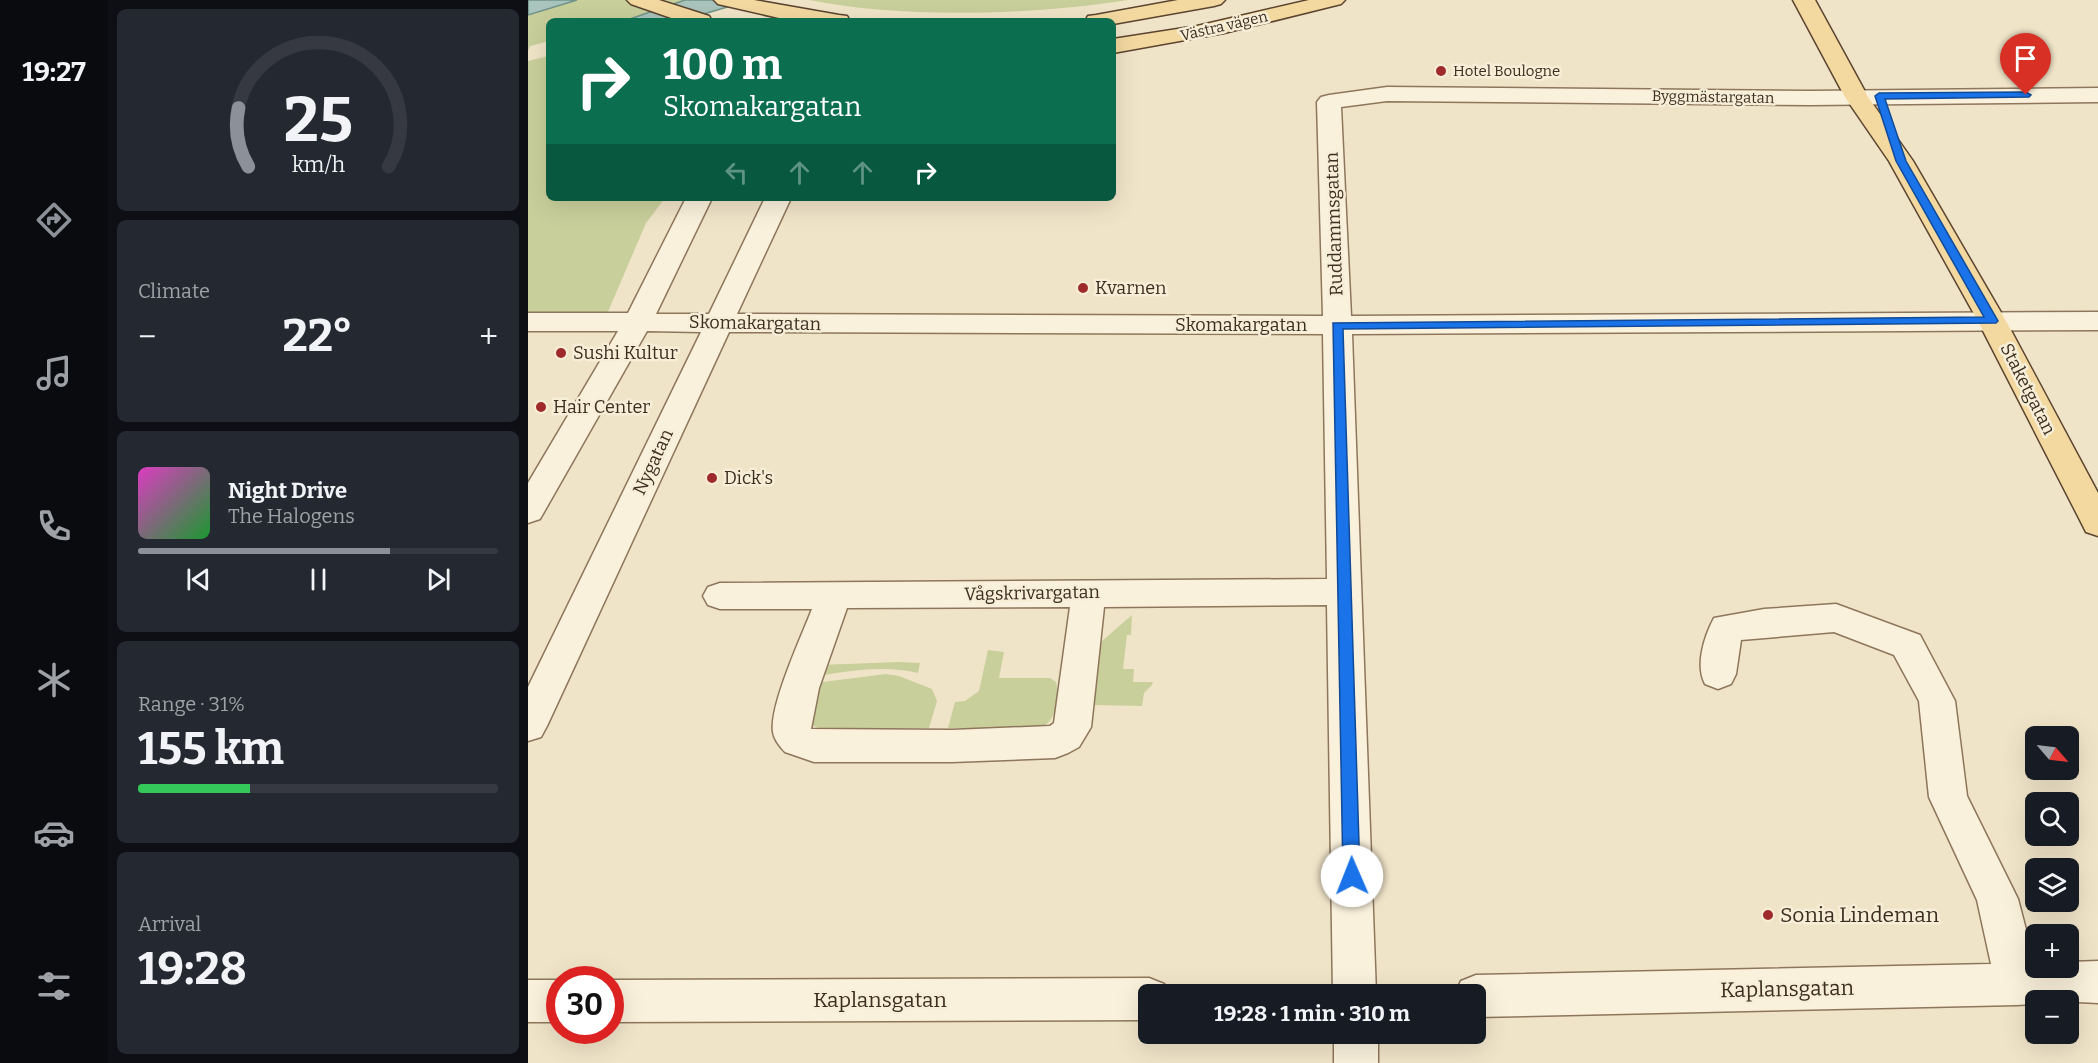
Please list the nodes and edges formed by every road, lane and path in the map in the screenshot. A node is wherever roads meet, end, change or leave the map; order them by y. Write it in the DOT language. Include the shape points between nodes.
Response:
graph roads {
  1 [pos="638,0"];
  2 [pos="725,0"];
  3 [pos="1214,0"];
  4 [pos="1334,0"];
  5 [pos="1804,0"];
  6 [pos="1828,0"];
  7 [pos="692,18"];
  8 [pos="798,18"];
  9 [pos="1113,18"];
  10 [pos="1116,45"];
  11 [pos="2098,95"];
  12 [pos="1868,97"];
  13 [pos="1329,102"];
  14 [pos="698,201"];
  15 [pos="777,201"];
  16 [pos="1992,321"];
  17 [pos="2098,321"];
  18 [pos="528,322"];
  19 [pos="638,322"];
  20 [pos="719,322"];
  21 [pos="1337,325"];
  22 [pos="528,511"];
  23 [pos="2098,524"];
  24 [pos="1089,592"];
  25 [pos="1344,592"];
  26 [pos="835,595"];
  27 [pos="720,596"];
  28 [pos="1718,674"];
  29 [pos="528,726"];
  30 [pos="2098,982"];
  31 [pos="1354,984"];
  32 [pos="2017,984"];
  33 [pos="1486,996"];
  34 [pos="1138,999"];
  35 [pos="528,1001"];
  36 [pos="546,1001"];
  37 [pos="624,1001"];
  38 [pos="1356,1044"];
  39 [pos="1356,1063"];
  1 -- 7 [label="main road"];
  2 -- 8 [label="main road"];
  3 -- 9 [label="main road, Västra vägen"];
  4 -- 10 [label="main road, Västra vägen" via="1236,25"];
  5 -- 12 [label="main road, Staketgatan"];
  6 -- 12 [label="main road, Staketgatan"];
  11 -- 12 [label="street, Byggmästargatan"];
  12 -- 13 [label="street, Byggmästargatan" via="1387,94"];
  12 -- 16 [label="main road, Staketgatan"];
  13 -- 21 [label="street, Ruddammsgatan"];
  14 -- 19 [label="street"];
  15 -- 20 [label="street, Nygatan"];
  16 -- 17 [label="street, Skomakargatan"];
  16 -- 21 [label="street, Skomakargatan"];
  16 -- 23 [label="main road, Staketgatan"];
  18 -- 19 [label="street, Skomakargatan"];
  19 -- 20 [label="street, Skomakargatan"];
  19 -- 22 [label="street"];
  20 -- 21 [label="street, Skomakargatan"];
  20 -- 29 [label="street, Nygatan"];
  21 -- 25 [label="street, Ruddammsgatan"];
  24 -- 25 [label="street, Vågskrivargatan"];
  24 -- 26 [label="street, Vågskrivargatan"];
  24 -- 26 [label="street" via="1072,727 1061,740 952,746 814,746 796,740 791,721"];
  25 -- 31 [label="street, Ruddammsgatan"];
  26 -- 27 [label="street, Vågskrivargatan"];
  28 -- 32 [label="street" via="1726,628 1836,618 1907,645 1937,701 1948,797 1997,899"];
  30 -- 32 [label="street, Kaplansgatan"];
  32 -- 33 [label="street, Kaplansgatan"];
  34 -- 37 [label="street, Kaplansgatan"];
  35 -- 36 [label="street"];
  38 -- 39 [label="street"];
}
